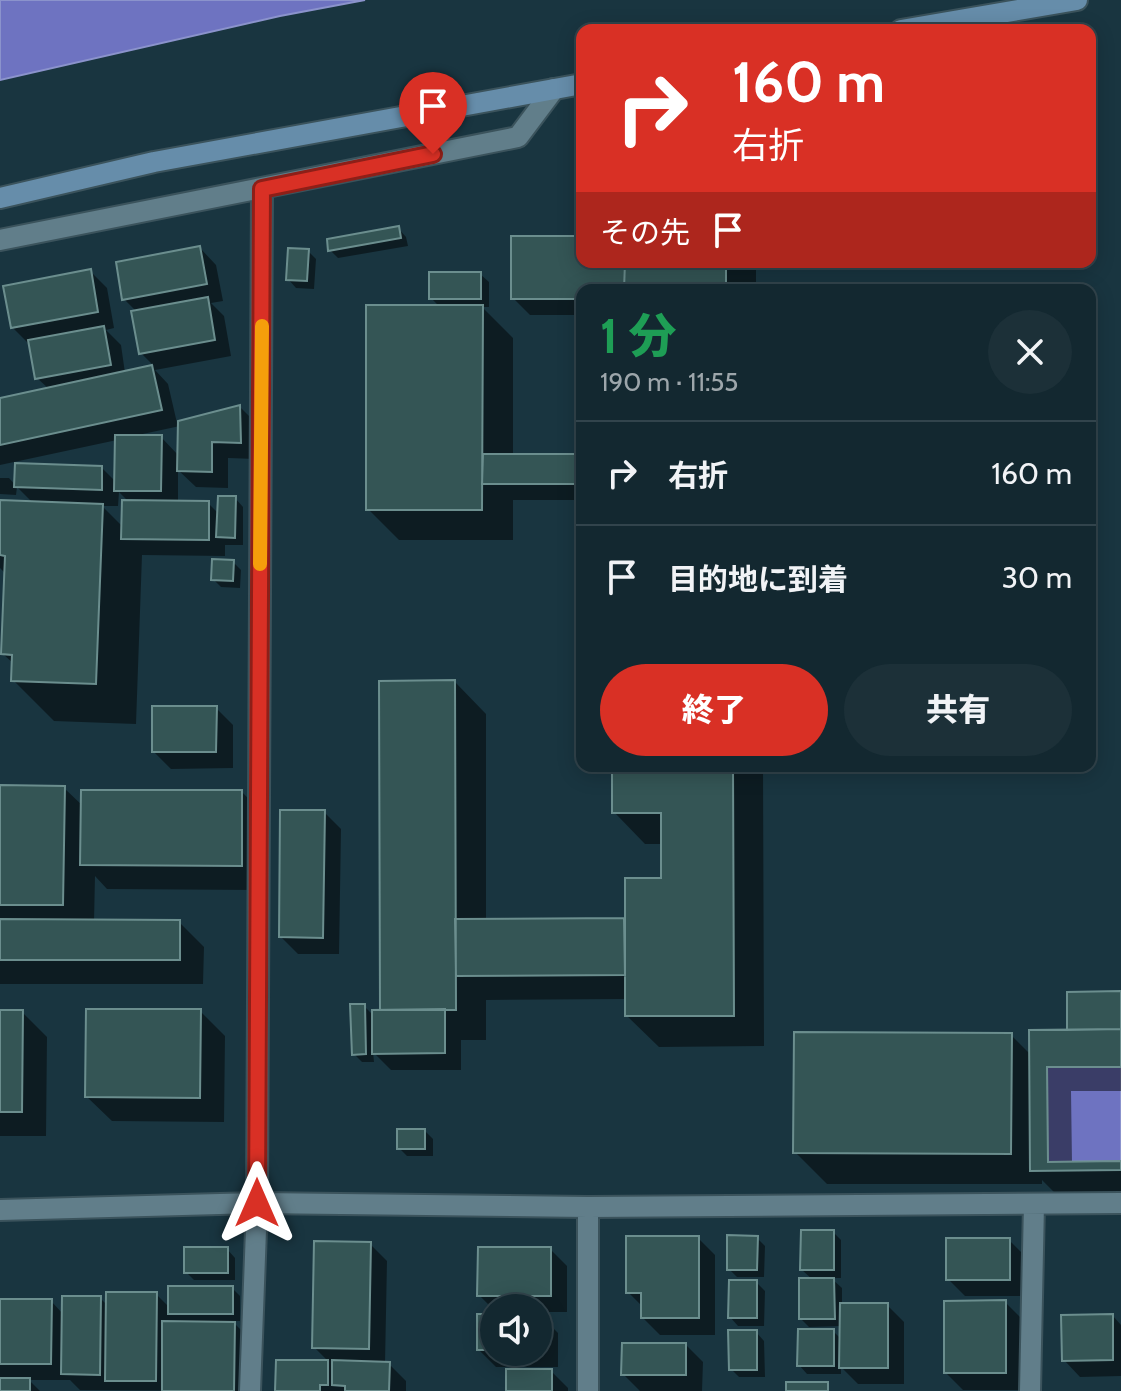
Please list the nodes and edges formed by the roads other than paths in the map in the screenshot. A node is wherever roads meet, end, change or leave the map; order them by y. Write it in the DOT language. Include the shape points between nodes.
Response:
graph roads {
  1 [pos="1077,0"];
  2 [pos="936,24"];
  3 [pos="576,85"];
  4 [pos="554,89"];
  5 [pos="262,189"];
  6 [pos="0,198"];
  7 [pos="0,240"];
  8 [pos="257,1203"];
  9 [pos="1121,1203"];
  10 [pos="1034,1204"];
  11 [pos="588,1207"];
  12 [pos="0,1210"];
  13 [pos="250,1391"];
  14 [pos="588,1391"];
  15 [pos="1030,1391"];
  1 -- 2 [label="street"];
  3 -- 4 [label="street"];
  4 -- 5 [label="street" via="518,137"];
  4 -- 6 [label="street" via="154,162"];
  5 -- 7 [label="street"];
  5 -- 8 [label="street"];
  8 -- 11 [label="street"];
  8 -- 12 [label="street"];
  8 -- 13 [label="street"];
  9 -- 10 [label="street"];
  10 -- 11 [label="street"];
  10 -- 15 [label="street"];
  11 -- 14 [label="street"];
}
